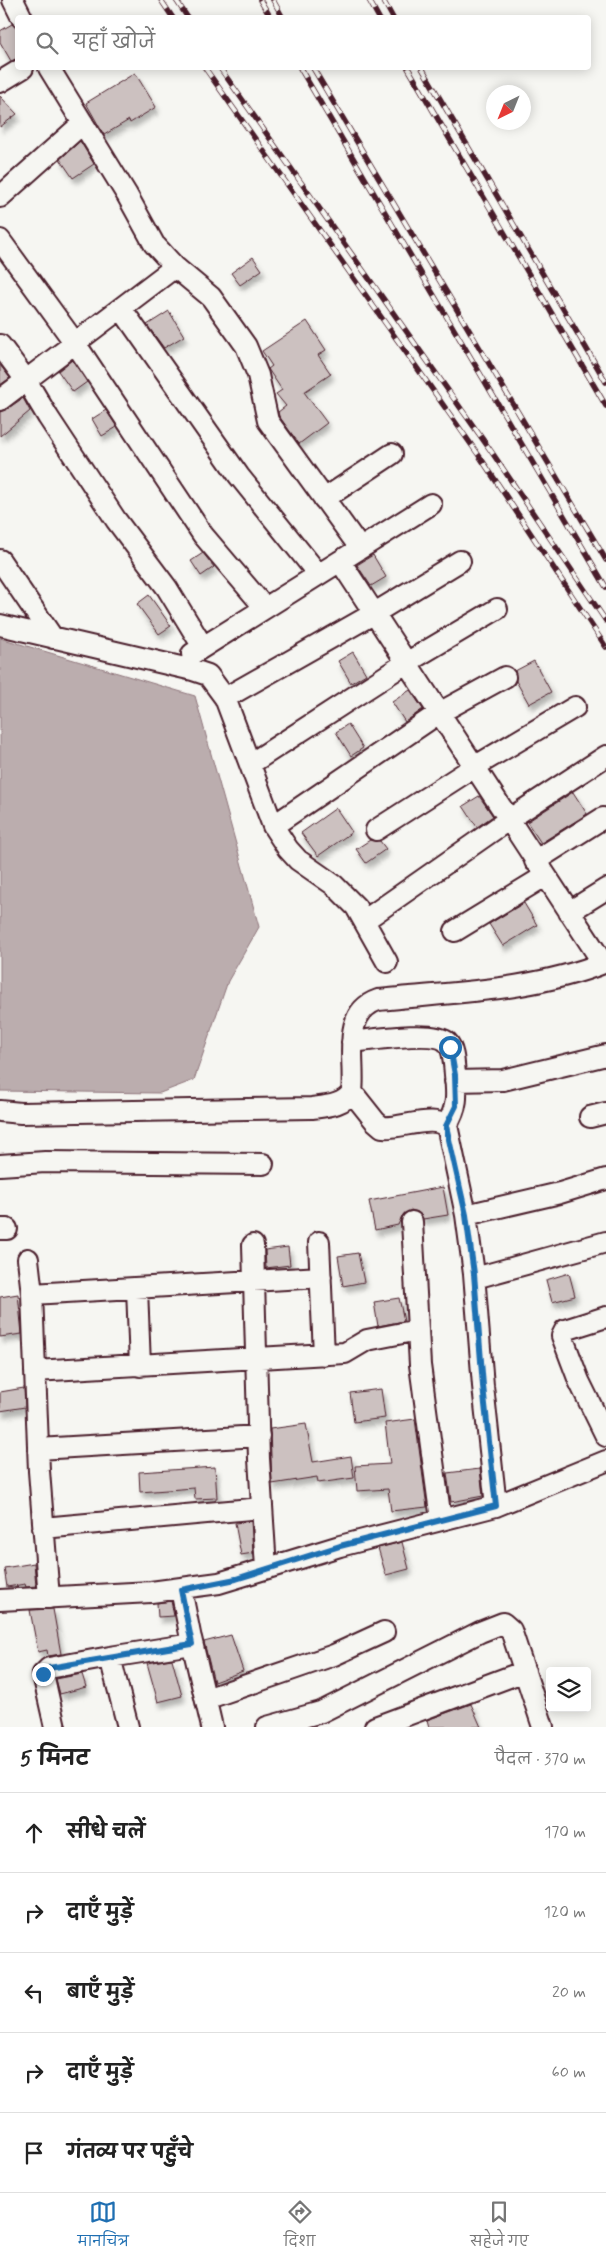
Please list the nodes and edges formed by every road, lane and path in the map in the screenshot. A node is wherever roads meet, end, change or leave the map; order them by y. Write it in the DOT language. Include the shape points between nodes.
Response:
graph roads {
  1 [pos="13,0"];
  2 [pos="20,15"];
  3 [pos="20,70"];
  4 [pos="50,70"];
  5 [pos="0,82"];
  6 [pos="83,123"];
  7 [pos="0,197"];
  8 [pos="0,240"];
  9 [pos="175,267"];
  10 [pos="121,308"];
  11 [pos="75,343"];
  12 [pos="0,345"];
  13 [pos="26,380"];
  14 [pos="0,400"];
  15 [pos="392,454"];
  16 [pos="324,499"];
  17 [pos="431,504"];
  18 [pos="360,548"];
  19 [pos="0,560"];
  20 [pos="340,561"];
  21 [pos="460,561"];
  22 [pos="318,574"];
  23 [pos="265,608"];
  24 [pos="497,609"];
  25 [pos="373,614"];
  26 [pos="0,625"];
  27 [pos="54,638"];
  28 [pos="203,647"];
  29 [pos="406,663"];
  30 [pos="173,665"];
  31 [pos="505,677"];
  32 [pos="225,698"];
  33 [pos="575,707"];
  34 [pos="438,713"];
  35 [pos="606,756"];
  36 [pos="250,764"];
  37 [pos="474,767"];
  38 [pos="603,818"];
  39 [pos="508,820"];
  40 [pos="273,826"];
  41 [pos="376,830"];
  42 [pos="540,868"];
  43 [pos="606,889"];
  44 [pos="569,912"];
  45 [pos="365,920"];
  46 [pos="455,931"];
  47 [pos="387,962"];
  48 [pos="605,962"];
  49 [pos="352,1042"];
  50 [pos="606,1055"];
  51 [pos="455,1081"];
  52 [pos="352,1092"];
  53 [pos="0,1111"];
  54 [pos="446,1126"];
  55 [pos="263,1164"];
  56 [pos="0,1165"];
  57 [pos="606,1179"];
  58 [pos="466,1215"];
  59 [pos="412,1222"];
  60 [pos="319,1242"];
  61 [pos="606,1242"];
  62 [pos="253,1245"];
  63 [pos="28,1260"];
  64 [pos="321,1277"];
  65 [pos="474,1278"];
  66 [pos="254,1282"];
  67 [pos="137,1288"];
  68 [pos="32,1294"];
  69 [pos="606,1317"];
  70 [pos="418,1330"];
  71 [pos="324,1355"];
  72 [pos="256,1360"];
  73 [pos="140,1366"];
  74 [pos="34,1371"];
  75 [pos="259,1436"];
  76 [pos="606,1436"];
  77 [pos="38,1449"];
  78 [pos="606,1461"];
  79 [pos="496,1506"];
  80 [pos="262,1508"];
  81 [pos="442,1520"];
  82 [pos="43,1528"];
  83 [pos="266,1568"];
  84 [pos="181,1590"];
  85 [pos="49,1598"];
  86 [pos="0,1600"];
  87 [pos="384,1632"];
  88 [pos="191,1638"];
  89 [pos="110,1657"];
  90 [pos="524,1671"];
  91 [pos="206,1699"];
  92 [pos="55,1727"];
  93 [pos="128,1727"];
  94 [pos="212,1727"];
  95 [pos="267,1727"];
  96 [pos="374,1727"];
  97 [pos="543,1727"];
  1 -- 2 [label="street"];
  3 -- 5 [label="street"];
  4 -- 6 [label="street"];
  6 -- 7 [label="street"];
  6 -- 9 [label="street" via="154,244"];
  8 -- 11 [label="street"];
  9 -- 10 [label="street"];
  9 -- 16 [label="street" via="211,297 246,346 258,375 268,421"];
  10 -- 11 [label="street"];
  10 -- 22 [label="street" via="239,476"];
  11 -- 13 [label="street"];
  11 -- 23 [label="street" via="203,534"];
  12 -- 13 [label="street"];
  13 -- 14 [label="street"];
  13 -- 28 [label="street" via="112,513 168,588"];
  15 -- 16 [label="street"];
  16 -- 18 [label="street"];
  17 -- 18 [label="street"];
  18 -- 20 [label="street"];
  19 -- 27 [label="street"];
  20 -- 22 [label="street"];
  20 -- 25 [label="street"];
  21 -- 25 [label="street"];
  22 -- 23 [label="street"];
  23 -- 28 [label="street"];
  24 -- 29 [label="street"];
  25 -- 29 [label="street"];
  25 -- 32 [label="street"];
  26 -- 27 [label="street"];
  27 -- 30 [label="street"];
  28 -- 30 [label="street"];
  29 -- 34 [label="street"];
  29 -- 36 [label="street"];
  30 -- 32 [label="street" via="208,675"];
  31 -- 34 [label="street"];
  32 -- 36 [label="street"];
  33 -- 37 [label="street"];
  34 -- 37 [label="street"];
  34 -- 40 [label="street"];
  35 -- 39 [label="street"];
  36 -- 40 [label="street"];
  37 -- 39 [label="street"];
  37 -- 41 [label="street"];
  38 -- 42 [label="street"];
  39 -- 42 [label="street"];
  39 -- 45 [label="street"];
  40 -- 45 [label="street" via="298,860 334,885"];
  42 -- 44 [label="street"];
  42 -- 46 [label="street"];
  43 -- 44 [label="street"];
  44 -- 48 [label="street"];
  45 -- 47 [label="street"];
  48 -- 49 [label="street" via="560,977 515,986 378,1000 370,1003 355,1020"];
  49 -- 51 [label="street" via="439,1036 450,1047"];
  49 -- 52 [label="street"];
  50 -- 51 [label="street" via="503,1080"];
  51 -- 54 [label="street" via="456,1106"];
  52 -- 53 [label="street" via="343,1101 312,1108"];
  52 -- 54 [label="street" via="382,1127 433,1121"];
  54 -- 58 [label="street"];
  55 -- 56 [label="street" via="45,1162"];
  57 -- 58 [label="street"];
  58 -- 65 [label="street"];
  59 -- 70 [label="street"];
  60 -- 64 [label="street"];
  61 -- 65 [label="street"];
  62 -- 66 [label="street"];
  63 -- 68 [label="street"];
  64 -- 66 [label="street"];
  64 -- 71 [label="street"];
  65 -- 79 [label="street"];
  66 -- 67 [label="street"];
  66 -- 72 [label="street"];
  67 -- 68 [label="street"];
  67 -- 73 [label="street"];
  68 -- 74 [label="street"];
  69 -- 76 [label="street" via="565,1330 562,1336 578,1382"];
  70 -- 71 [label="street" via="367,1340 349,1353"];
  70 -- 81 [label="street"];
  71 -- 72 [label="street"];
  72 -- 73 [label="street"];
  72 -- 75 [label="street"];
  73 -- 74 [label="street"];
  74 -- 77 [label="street"];
  75 -- 77 [label="street"];
  75 -- 80 [label="street"];
  77 -- 82 [label="street"];
  78 -- 79 [label="street"];
  79 -- 81 [label="street"];
  80 -- 82 [label="street"];
  80 -- 83 [label="street"];
  81 -- 83 [label="street"];
  82 -- 85 [label="street"];
  83 -- 84 [label="street" via="236,1579"];
  84 -- 85 [label="street"];
  84 -- 88 [label="street"];
  85 -- 86 [label="street"];
  87 -- 91 [label="street" via="334,1655"];
  88 -- 89 [label="street" via="192,1644"];
  88 -- 91 [label="street"];
  89 -- 92 [label="street" via="49,1668 44,1672"];
  89 -- 93 [label="street"];
  90 -- 95 [label="street" via="511,1630 502,1623 321,1712"];
  90 -- 96 [label="street"];
  90 -- 97 [label="street"];
  91 -- 94 [label="street"];
}
